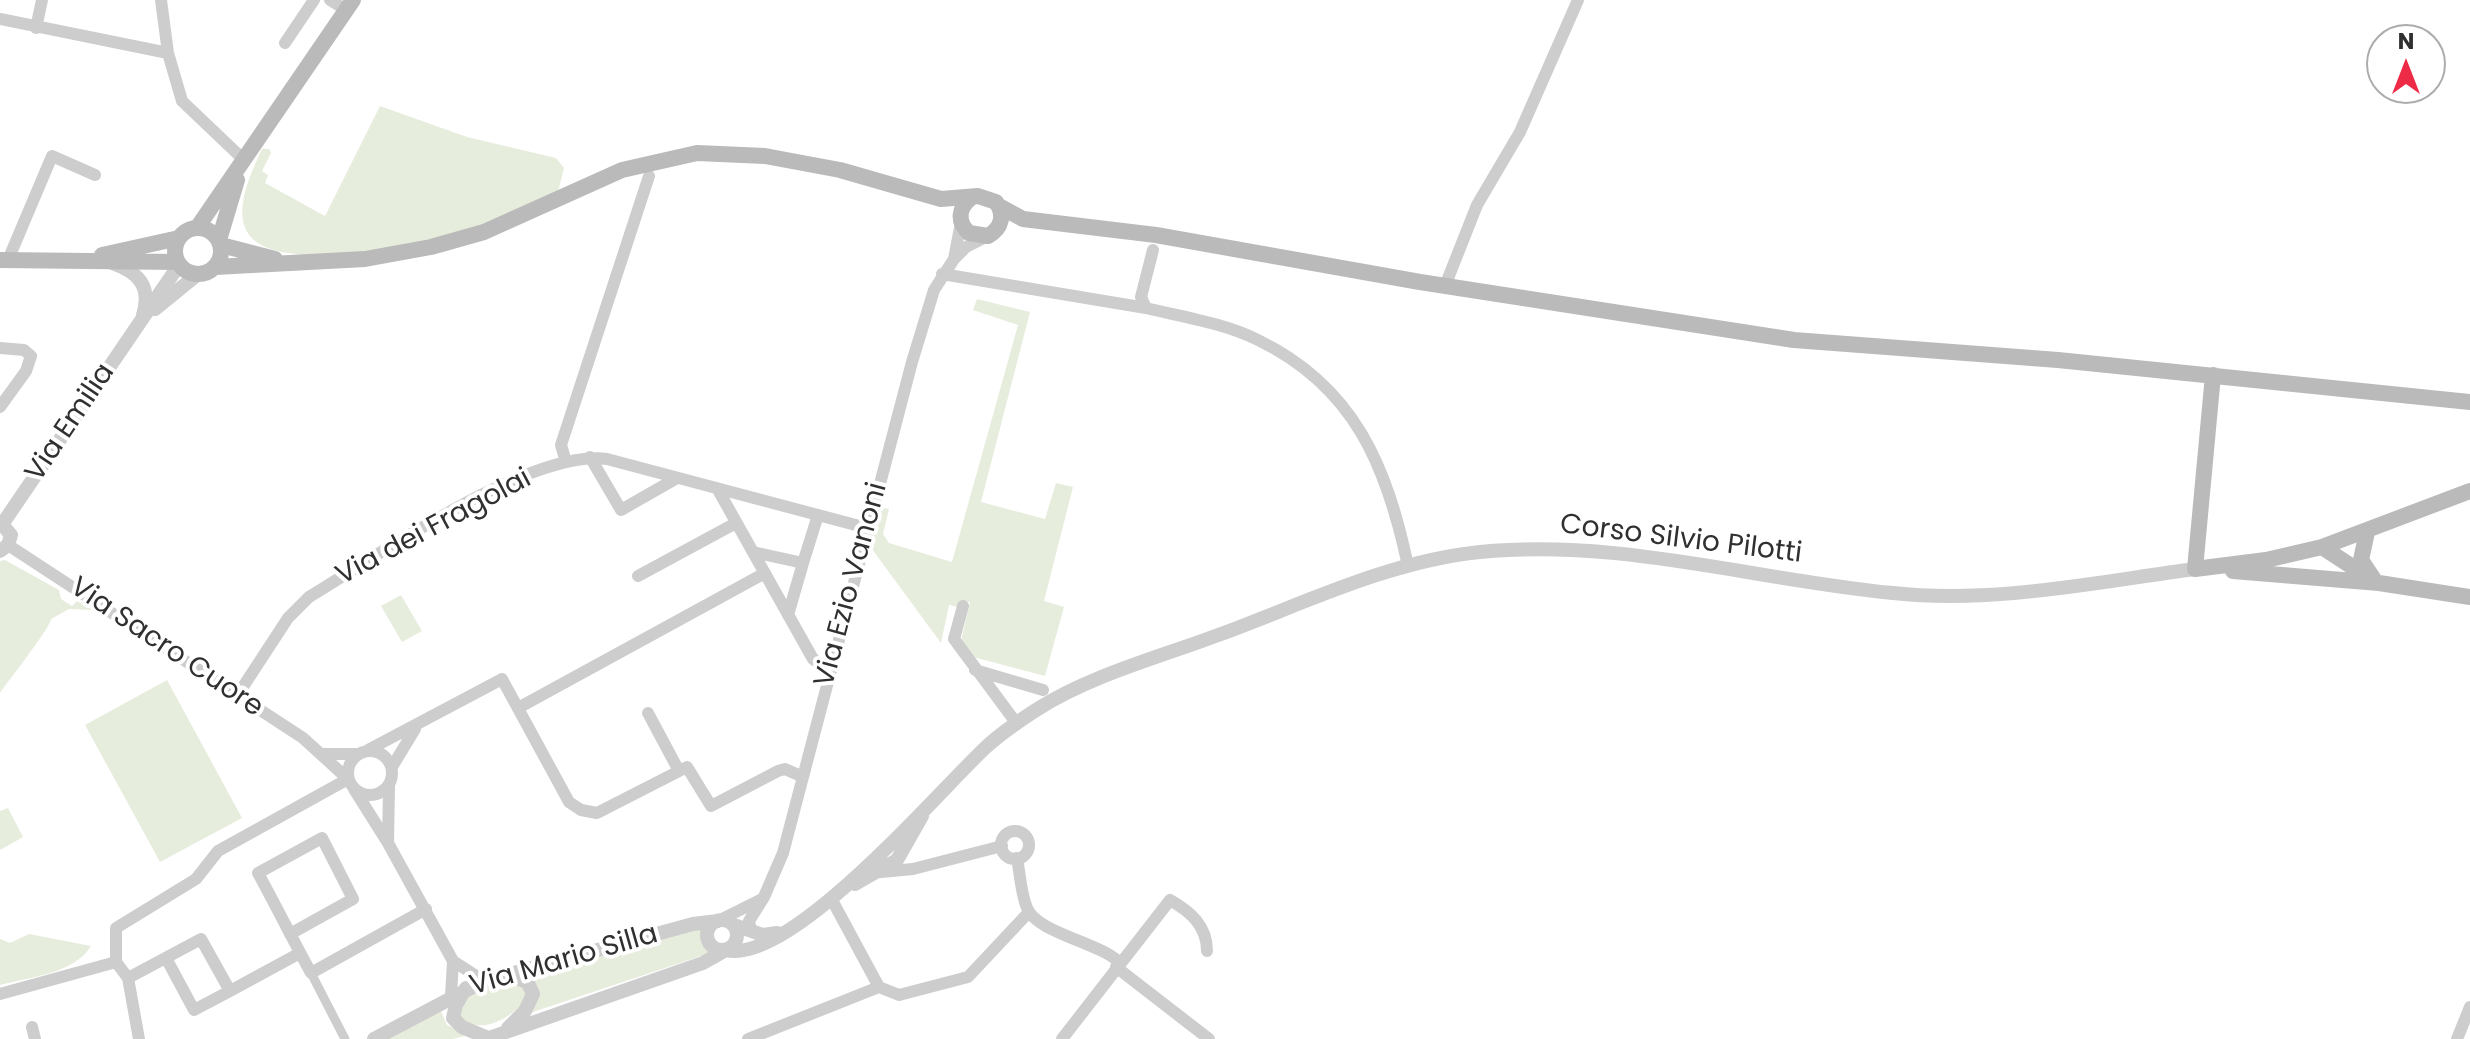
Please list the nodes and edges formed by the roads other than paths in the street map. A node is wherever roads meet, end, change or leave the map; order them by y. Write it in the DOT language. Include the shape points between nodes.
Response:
graph roads {
  1 [pos="42,0"];
  2 [pos="161,0"];
  3 [pos="314,0"];
  4 [pos="330,0"];
  5 [pos="1578,0"];
  6 [pos="349,5"];
  7 [pos="0,19"];
  8 [pos="36,28"];
  9 [pos="285,43"];
  10 [pos="168,53"];
  11 [pos="244,160"];
  12 [pos="95,175"];
  13 [pos="649,176"];
  14 [pos="927,196"];
  15 [pos="971,198"];
  16 [pos="999,206"];
  17 [pos="961,222"];
  18 [pos="1049,223"];
  19 [pos="197,228"];
  20 [pos="991,234"];
  21 [pos="179,238"];
  22 [pos="220,243"];
  23 [pos="1153,250"];
  24 [pos="954,259"];
  25 [pos="4,260"];
  26 [pos="77,260"];
  27 [pos="111,262"];
  28 [pos="293,262"];
  29 [pos="178,264"];
  30 [pos="215,267"];
  31 [pos="198,274"];
  32 [pos="942,274"];
  33 [pos="1445,286"];
  34 [pos="1146,308"];
  35 [pos="140,323"];
  36 [pos="0,348"];
  37 [pos="2213,375"];
  38 [pos="2470,402"];
  39 [pos="0,407"];
  40 [pos="590,457"];
  41 [pos="566,462"];
  42 [pos="677,478"];
  43 [pos="717,488"];
  44 [pos="2470,491"];
  45 [pos="818,515"];
  46 [pos="2,523"];
  47 [pos="736,523"];
  48 [pos="867,528"];
  49 [pos="2367,532"];
  50 [pos="4,548"];
  51 [pos="2317,549"];
  52 [pos="753,552"];
  53 [pos="803,563"];
  54 [pos="1408,566"];
  55 [pos="2195,569"];
  56 [pos="765,573"];
  57 [pos="638,576"];
  58 [pos="2326,580"];
  59 [pos="2379,583"];
  60 [pos="2470,597"];
  61 [pos="963,606"];
  62 [pos="788,615"];
  63 [pos="975,670"];
  64 [pos="830,671"];
  65 [pos="1043,690"];
  66 [pos="237,696"];
  67 [pos="518,708"];
  68 [pos="648,713"];
  69 [pos="1017,724"];
  70 [pos="416,727"];
  71 [pos="363,752"];
  72 [pos="322,754"];
  73 [pos="392,767"];
  74 [pos="679,771"];
  75 [pos="801,776"];
  76 [pos="351,784"];
  77 [pos="389,786"];
  78 [pos="933,799"];
  79 [pos="388,843"];
  80 [pos="1002,846"];
  81 [pos="884,848"];
  82 [pos="902,850"];
  83 [pos="1017,858"];
  84 [pos="923,867"];
  85 [pos="886,868"];
  86 [pos="846,887"];
  87 [pos="764,897"];
  88 [pos="832,900"];
  89 [pos="426,909"];
  90 [pos="1029,912"];
  91 [pos="718,921"];
  92 [pos="734,925"];
  93 [pos="751,931"];
  94 [pos="786,932"];
  95 [pos="290,934"];
  96 [pos="726,950"];
  97 [pos="1207,951"];
  98 [pos="300,953"];
  99 [pos="166,958"];
  100 [pos="453,961"];
  101 [pos="116,962"];
  102 [pos="1118,964"];
  103 [pos="311,973"];
  104 [pos="506,973"];
  105 [pos="128,978"];
  106 [pos="484,981"];
  107 [pos="879,987"];
  108 [pos="466,988"];
  109 [pos="230,991"];
  110 [pos="0,994"];
  111 [pos="451,996"];
  112 [pos="2470,1007"];
  113 [pos="526,1025"];
  114 [pos="492,1037"];
  115 [pos="139,1039"];
  116 [pos="345,1039"];
  117 [pos="374,1039"];
  118 [pos="748,1039"];
  119 [pos="1062,1039"];
  120 [pos="1209,1039"];
  121 [pos="2457,1039"];
  1 -- 8 [label="street"];
  2 -- 10 [label="street"];
  3 -- 9 [label="street"];
  4 -- 6 [label="street"];
  5 -- 33 [label="street" via="1520,132 1477,205"];
  6 -- 11 [label="main road"];
  7 -- 8 [label="street"];
  8 -- 10 [label="street"];
  10 -- 11 [label="street" via="182,101"];
  11 -- 19 [label="main road"];
  11 -- 22 [label="main road"];
  12 -- 25 [label="street" via="52,156"];
  13 -- 41 [label="street" via="561,445"];
  14 -- 15 [label="main road"];
  14 -- 17 [label="main road"];
  14 -- 28 [label="main road" via="840,170 765,156 697,153 622,170 484,232 431,247 365,259"];
  15 -- 16 [label="main road" via="985,196"];
  15 -- 17 [label="main road" via="962,208"];
  16 -- 18 [label="main road" via="1023,219"];
  16 -- 20 [label="main road" via="1002,217"];
  17 -- 20 [label="main road" via="975,236"];
  17 -- 24 [label="street"];
  18 -- 20 [label="main road"];
  18 -- 33 [label="main road" via="1156,235"];
  19 -- 21 [label="main road"];
  19 -- 22 [label="main road" via="209,231"];
  20 -- 24 [label="street"];
  21 -- 26 [label="main road"];
  21 -- 29 [label="main road"];
  22 -- 28 [label="main road"];
  22 -- 30 [label="main road"];
  23 -- 34 [label="street" via="1141,297"];
  24 -- 32 [label="street, Via Ezio Vanoni"];
  25 -- 26 [label="main road"];
  26 -- 27 [label="main road"];
  27 -- 29 [label="main road"];
  27 -- 35 [label="street" via="130,269 144,283"];
  28 -- 30 [label="main road"];
  29 -- 31 [label="main road"];
  29 -- 35 [label="street, Via Emilia"];
  30 -- 31 [label="main road"];
  31 -- 35 [label="street, Via Emilia"];
  32 -- 34 [label="street"];
  32 -- 48 [label="street, Via Ezio Vanoni"];
  33 -- 37 [label="main road" via="1794,340"];
  34 -- 54 [label="street" via="1256,339 1292,358 1347,407 1382,469"];
  35 -- 46 [label="street, Via Emilia"];
  36 -- 39 [label="street" via="24,350 31,356"];
  37 -- 38 [label="main road"];
  37 -- 55 [label="main road"];
  40 -- 41 [label="street, Via dei Fragolai"];
  40 -- 42 [label="street, Via dei Fragolai"];
  40 -- 42 [label="street" via="621,510"];
  41 -- 66 [label="street, Via dei Fragolai" via="467,504 309,597 288,618"];
  42 -- 43 [label="street, Via dei Fragolai"];
  43 -- 45 [label="street, Via dei Fragolai"];
  43 -- 47 [label="street"];
  44 -- 49 [label="main road, Corso Silvio Pilotti"];
  45 -- 48 [label="street, Via dei Fragolai"];
  45 -- 53 [label="street"];
  46 -- 50 [label="street" via="10,530"];
  47 -- 52 [label="street"];
  47 -- 57 [label="street"];
  48 -- 64 [label="street, Via Ezio Vanoni"];
  49 -- 51 [label="main road, Corso Silvio Pilotti"];
  49 -- 59 [label="main road" via="2361,560"];
  50 -- 66 [label="street, Via Sacro Cuore"];
  51 -- 55 [label="main road, Corso Silvio Pilotti"];
  51 -- 58 [label="main road" via="2313,569"];
  51 -- 59 [label="main road"];
  52 -- 53 [label="street"];
  52 -- 56 [label="street"];
  53 -- 62 [label="street"];
  54 -- 55 [label="street, Corso Silvio Pilotti" via="1483,552 1627,554 1949,597"];
  54 -- 69 [label="street, Corso Silvio Pilotti" via="1109,676 1039,708"];
  55 -- 58 [label="main road"];
  56 -- 62 [label="street"];
  56 -- 67 [label="street"];
  58 -- 59 [label="main road"];
  59 -- 60 [label="main road"];
  61 -- 63 [label="street" via="954,639"];
  62 -- 64 [label="street" via="813,659"];
  63 -- 65 [label="street"];
  63 -- 69 [label="street"];
  64 -- 75 [label="street, Via Ezio Vanoni"];
  66 -- 72 [label="street, Via Sacro Cuore"];
  67 -- 70 [label="street" via="502,679"];
  67 -- 74 [label="street" via="569,802 581,810 597,813"];
  68 -- 74 [label="street"];
  69 -- 78 [label="street, Corso Silvio Pilotti"];
  70 -- 71 [label="street"];
  70 -- 73 [label="street"];
  71 -- 72 [label="street"];
  71 -- 73 [label="street" via="386,757"];
  71 -- 76 [label="street" via="350,762"];
  72 -- 76 [label="street, Via Sacro Cuore"];
  73 -- 77 [label="street"];
  74 -- 75 [label="street" via="691,768 711,806 778,771"];
  75 -- 87 [label="street, Via Ezio Vanoni" via="783,853"];
  76 -- 77 [label="street" via="366,795"];
  76 -- 79 [label="street, Via Sacro Cuore"];
  76 -- 101 [label="street" via="218,851 196,879 116,928"];
  77 -- 79 [label="street"];
  78 -- 81 [label="street, Corso Silvio Pilotti"];
  78 -- 82 [label="street, Corso Silvio Pilotti"];
  79 -- 89 [label="street, Via Sacro Cuore"];
  80 -- 83 [label="street" via="1005,854"];
  80 -- 83 [label="street" via="1006,834 1023,834 1029,846"];
  80 -- 84 [label="street"];
  81 -- 82 [label="street"];
  81 -- 85 [label="street"];
  81 -- 86 [label="street, Corso Silvio Pilotti"];
  82 -- 84 [label="street"];
  82 -- 85 [label="street, Corso Silvio Pilotti"];
  83 -- 90 [label="street"];
  84 -- 85 [label="street"];
  85 -- 86 [label="street, Corso Silvio Pilotti"];
  86 -- 88 [label="street, Corso Silvio Pilotti"];
  87 -- 91 [label="street"];
  87 -- 93 [label="street, Via Ezio Vanoni" via="749,921"];
  88 -- 94 [label="street, Corso Silvio Pilotti"];
  88 -- 107 [label="street"];
  89 -- 100 [label="street, Via Sacro Cuore"];
  89 -- 103 [label="street"];
  90 -- 102 [label="street" via="1042,923 1103,948"];
  90 -- 107 [label="street" via="968,977 899,995"];
  91 -- 92 [label="street"];
  91 -- 96 [label="street" via="710,927 708,940 717,950"];
  91 -- 104 [label="street, Via Mario Silla"];
  92 -- 93 [label="street"];
  92 -- 96 [label="street" via="738,938"];
  93 -- 94 [label="street"];
  94 -- 96 [label="street, Corso Silvio Pilotti" via="753,947"];
  95 -- 95 [label="street" via="353,899 322,838 258,873"];
  95 -- 98 [label="street"];
  96 -- 113 [label="street, Corso Silvio Pilotti" via="703,963"];
  97 -- 102 [label="street" via="1207,934 1187,910 1170,900"];
  98 -- 103 [label="street"];
  98 -- 109 [label="street"];
  99 -- 105 [label="street"];
  99 -- 109 [label="street" via="201,939"];
  99 -- 109 [label="street" via="194,1010"];
  100 -- 106 [label="street"];
  100 -- 111 [label="street"];
  101 -- 105 [label="street"];
  101 -- 110 [label="street"];
  102 -- 119 [label="street"];
  102 -- 120 [label="street"];
  103 -- 116 [label="street"];
  104 -- 106 [label="street, Via Mario Silla"];
  104 -- 113 [label="street" via="532,988"];
  105 -- 115 [label="street"];
  106 -- 108 [label="street, Via Mario Silla"];
  107 -- 118 [label="street"];
  108 -- 111 [label="street, Via Mario Silla"];
  108 -- 114 [label="street" via="453,1018 462,1027"];
  111 -- 117 [label="street, Via Mario Silla"];
  112 -- 121 [label="street"];
  113 -- 114 [label="street"];
}
